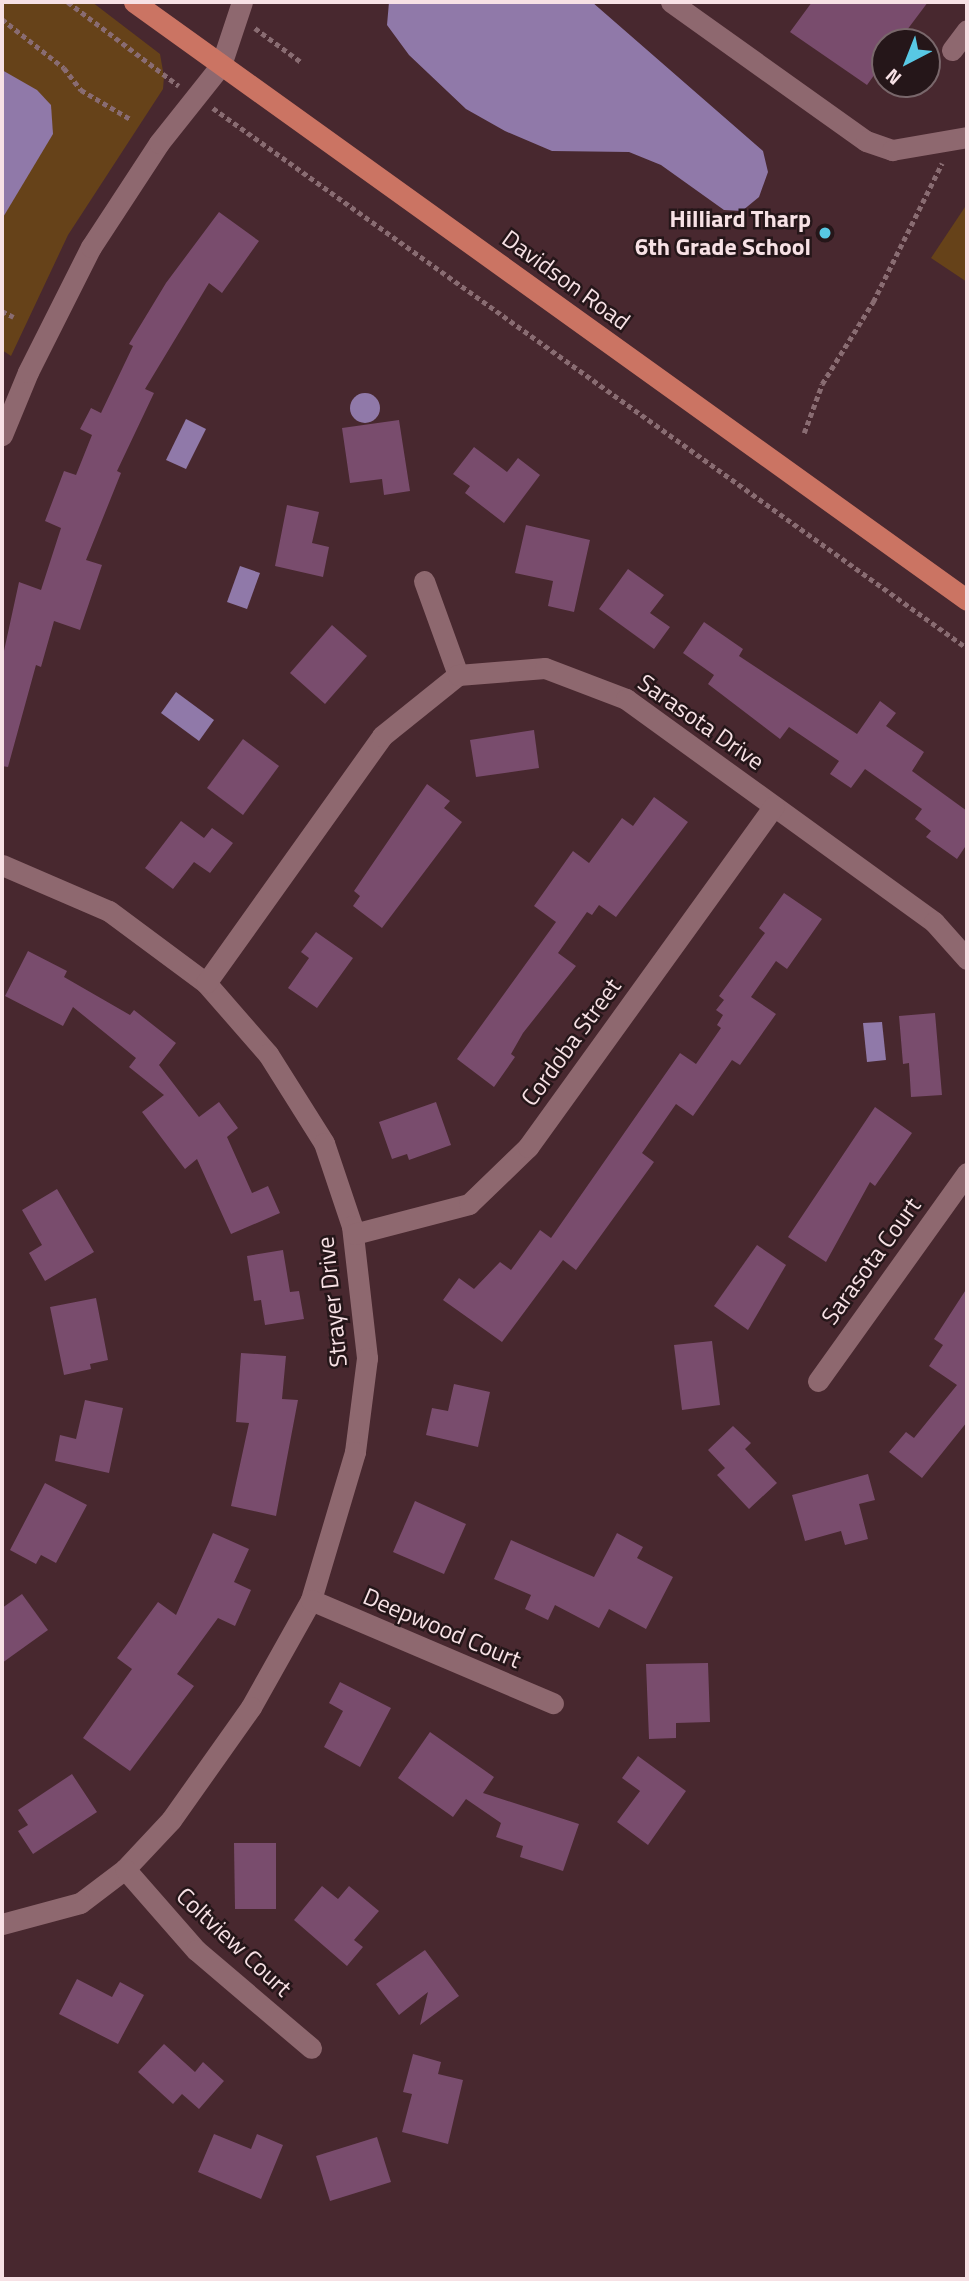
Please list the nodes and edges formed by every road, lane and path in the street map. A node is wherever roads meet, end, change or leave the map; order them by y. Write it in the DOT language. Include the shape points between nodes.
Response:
graph roads {
  1 [pos="68,2"];
  2 [pos="134,2"];
  3 [pos="242,2"];
  4 [pos="671,2"];
  5 [pos="2,19"];
  6 [pos="967,30"];
  7 [pos="278,46"];
  8 [pos="952,50"];
  9 [pos="301,62"];
  10 [pos="221,65"];
  11 [pos="196,96"];
  12 [pos="132,120"];
  13 [pos="967,137"];
  14 [pos="935,143"];
  15 [pos="2,311"];
  16 [pos="14,317"];
  17 [pos="804,433"];
  18 [pos="2,435"];
  19 [pos="424,581"];
  20 [pos="967,600"];
  21 [pos="967,648"];
  22 [pos="458,675"];
  23 [pos="774,806"];
  24 [pos="2,865"];
  25 [pos="967,959"];
  26 [pos="206,983"];
  27 [pos="967,1173"];
  28 [pos="354,1234"];
  29 [pos="818,1381"];
  30 [pos="311,1600"];
  31 [pos="553,1703"];
  32 [pos="125,1869"];
  33 [pos="2,1924"];
  34 [pos="311,2048"];
  1 -- 11 [label="path" via="153,70"];
  2 -- 10 [label="main road, Davidson Road"];
  3 -- 10 [label="street"];
  4 -- 14 [label="street" via="866,141 892,150"];
  5 -- 12 [label="path" via="64,68 80,90"];
  6 -- 8 [label="street"];
  7 -- 9 [label="path"];
  10 -- 11 [label="street"];
  10 -- 20 [label="main road, Davidson Road"];
  11 -- 18 [label="street" via="159,143 91,247"];
  11 -- 21 [label="path"];
  13 -- 14 [label="street"];
  14 -- 17 [label="path" via="943,166 873,302 822,384"];
  15 -- 16 [label="path"];
  19 -- 22 [label="street"];
  22 -- 23 [label="street, Sarasota Drive" via="545,668 626,699"];
  22 -- 26 [label="street" via="382,736"];
  23 -- 25 [label="street, Sarasota Drive" via="934,922"];
  23 -- 28 [label="street, Cordoba Street" via="528,1147 469,1204"];
  24 -- 26 [label="street, Strayer Drive" via="109,911"];
  26 -- 28 [label="street, Strayer Drive" via="268,1054 324,1143"];
  27 -- 29 [label="street, Sarasota Court"];
  28 -- 30 [label="street, Strayer Drive" via="366,1380 355,1452"];
  30 -- 31 [label="street, Deepwood Court"];
  30 -- 32 [label="street, Strayer Drive" via="251,1707 171,1820"];
  32 -- 33 [label="street, Strayer Drive" via="80,1903"];
  32 -- 34 [label="street, Coltview Court" via="196,1950"];
}
